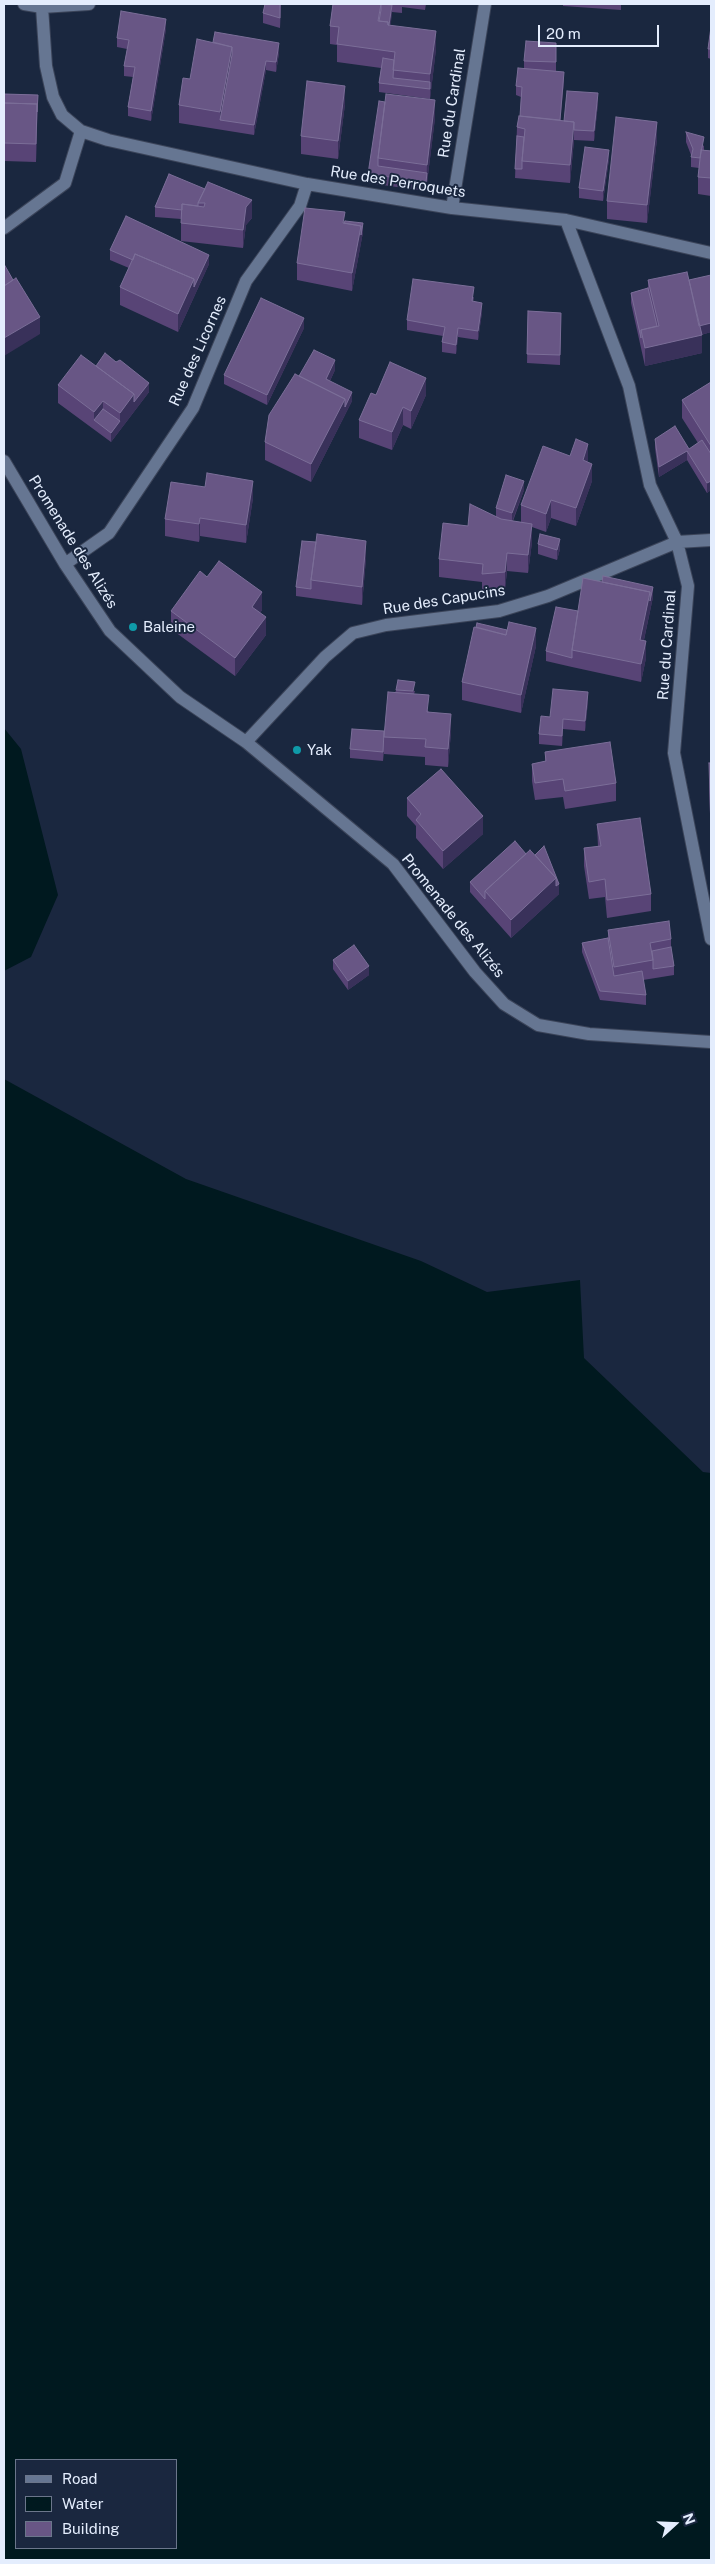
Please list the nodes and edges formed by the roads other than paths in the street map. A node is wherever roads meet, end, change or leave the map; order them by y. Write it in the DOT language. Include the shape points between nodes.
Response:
graph roads {
  1 [pos="24,4"];
  2 [pos="90,4"];
  3 [pos="485,4"];
  4 [pos="42,7"];
  5 [pos="82,131"];
  6 [pos="307,184"];
  7 [pos="452,208"];
  8 [pos="566,220"];
  9 [pos="4,228"];
  10 [pos="711,253"];
  11 [pos="4,462"];
  12 [pos="711,540"];
  13 [pos="676,542"];
  14 [pos="66,564"];
  15 [pos="246,742"];
  16 [pos="711,939"];
  17 [pos="711,1042"];
  1 -- 4 [label="street"];
  2 -- 4 [label="street"];
  3 -- 7 [label="street, Rue du Cardinal"];
  4 -- 5 [label="street, Rue des Perroquets" via="46,66 53,98 62,115"];
  5 -- 6 [label="street, Rue des Perroquets" via="108,140"];
  5 -- 9 [label="street" via="65,183"];
  6 -- 7 [label="street, Rue des Perroquets"];
  6 -- 14 [label="street, Rue des Licornes" via="300,206 246,281 193,408 109,533"];
  7 -- 8 [label="street, Rue des Perroquets"];
  8 -- 10 [label="street, Rue des Perroquets"];
  8 -- 13 [label="street, Rue du Cardinal" via="629,386 650,485"];
  11 -- 14 [label="street, Promenade des Alizés"];
  12 -- 13 [label="street, Rue des Capucins"];
  13 -- 15 [label="street, Rue des Capucins" via="548,596 499,611 386,624 354,633 325,657"];
  13 -- 16 [label="street, Rue du Cardinal" via="688,586 674,753"];
  14 -- 15 [label="street, Promenade des Alizés" via="110,631 180,697"];
  15 -- 17 [label="street, Promenade des Alizés" via="393,864 475,972 504,1004 538,1025 589,1034"];
}
